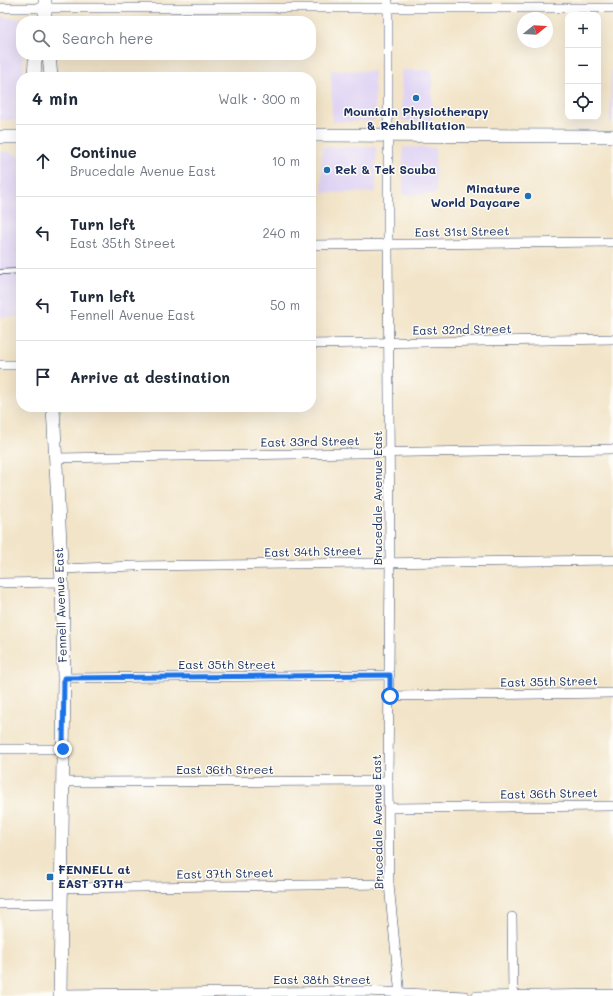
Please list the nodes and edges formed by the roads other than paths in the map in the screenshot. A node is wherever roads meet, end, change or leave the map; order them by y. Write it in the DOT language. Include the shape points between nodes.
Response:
graph roads {
  1 [pos="45,4"];
  2 [pos="388,4"];
  3 [pos="0,8"];
  4 [pos="613,8"];
  5 [pos="45,16"];
  6 [pos="35,60"];
  7 [pos="49,60"];
  8 [pos="34,72"];
  9 [pos="51,72"];
  10 [pos="316,135"];
  11 [pos="388,135"];
  12 [pos="613,136"];
  13 [pos="0,137"];
  14 [pos="16,137"];
  15 [pos="613,242"];
  16 [pos="388,244"];
  17 [pos="316,245"];
  18 [pos="16,271"];
  19 [pos="0,272"];
  20 [pos="613,339"];
  21 [pos="389,343"];
  22 [pos="316,344"];
  23 [pos="0,365"];
  24 [pos="16,365"];
  25 [pos="53,412"];
  26 [pos="613,449"];
  27 [pos="390,453"];
  28 [pos="55,458"];
  29 [pos="613,560"];
  30 [pos="390,563"];
  31 [pos="61,576"];
  32 [pos="0,583"];
  33 [pos="390,675"];
  34 [pos="64,678"];
  35 [pos="613,693"];
  36 [pos="390,696"];
  37 [pos="0,749"];
  38 [pos="63,749"];
  39 [pos="388,781"];
  40 [pos="62,782"];
  41 [pos="613,806"];
  42 [pos="389,808"];
  43 [pos="389,884"];
  44 [pos="61,888"];
  45 [pos="61,903"];
  46 [pos="0,904"];
  47 [pos="512,917"];
  48 [pos="400,994"];
  49 [pos="613,994"];
  50 [pos="60,995"];
  51 [pos="513,995"];
  52 [pos="465,996"];
  53 [pos="476,996"];
  1 -- 2 [label="street"];
  1 -- 3 [label="street"];
  1 -- 5 [label="main road"];
  2 -- 4 [label="street"];
  2 -- 11 [label="street, Brucedale Avenue East"];
  6 -- 8 [label="main road"];
  7 -- 9 [label="main road"];
  10 -- 11 [label="main road"];
  11 -- 12 [label="main road"];
  11 -- 16 [label="street, Brucedale Avenue East"];
  13 -- 14 [label="main road"];
  15 -- 16 [label="street, East 31st Street"];
  16 -- 17 [label="street, East 31st Street"];
  16 -- 21 [label="street, Brucedale Avenue East"];
  18 -- 19 [label="lane"];
  20 -- 21 [label="street, East 32nd Street"];
  21 -- 22 [label="street, East 32nd Street"];
  21 -- 27 [label="street, Brucedale Avenue East"];
  23 -- 24 [label="street"];
  25 -- 28 [label="main road, Fennell Avenue East"];
  26 -- 27 [label="street, East 33rd Street"];
  27 -- 28 [label="street, East 33rd Street"];
  27 -- 30 [label="street, Brucedale Avenue East"];
  28 -- 31 [label="main road, Fennell Avenue East"];
  29 -- 30 [label="street, East 34th Street"];
  30 -- 31 [label="street, East 34th Street" via="134,566"];
  30 -- 33 [label="street, Brucedale Avenue East"];
  31 -- 32 [label="street, East 34th Street"];
  31 -- 34 [label="main road, Fennell Avenue East"];
  33 -- 34 [label="street, East 35th Street"];
  33 -- 36 [label="street, Brucedale Avenue East"];
  34 -- 38 [label="main road, Fennell Avenue East"];
  35 -- 36 [label="street, East 35th Street"];
  36 -- 39 [label="street, Brucedale Avenue East"];
  37 -- 38 [label="street"];
  38 -- 40 [label="main road, Fennell Avenue East"];
  39 -- 40 [label="street, East 36th Street"];
  39 -- 42 [label="street, Brucedale Avenue East"];
  40 -- 44 [label="main road, Fennell Avenue East"];
  41 -- 42 [label="street, East 36th Street"];
  42 -- 43 [label="street, Brucedale Avenue East"];
  43 -- 44 [label="street, East 37th Street"];
  43 -- 48 [label="street, Brucedale Avenue East"];
  44 -- 45 [label="main road, Fennell Avenue East"];
  45 -- 46 [label="street"];
  45 -- 50 [label="main road, Fennell Avenue East"];
  47 -- 51 [label="street"];
  48 -- 50 [label="street, East 38th Street"];
  48 -- 52 [label="street, East 38th Street"];
  49 -- 51 [label="street"];
  51 -- 53 [label="street"];
}
